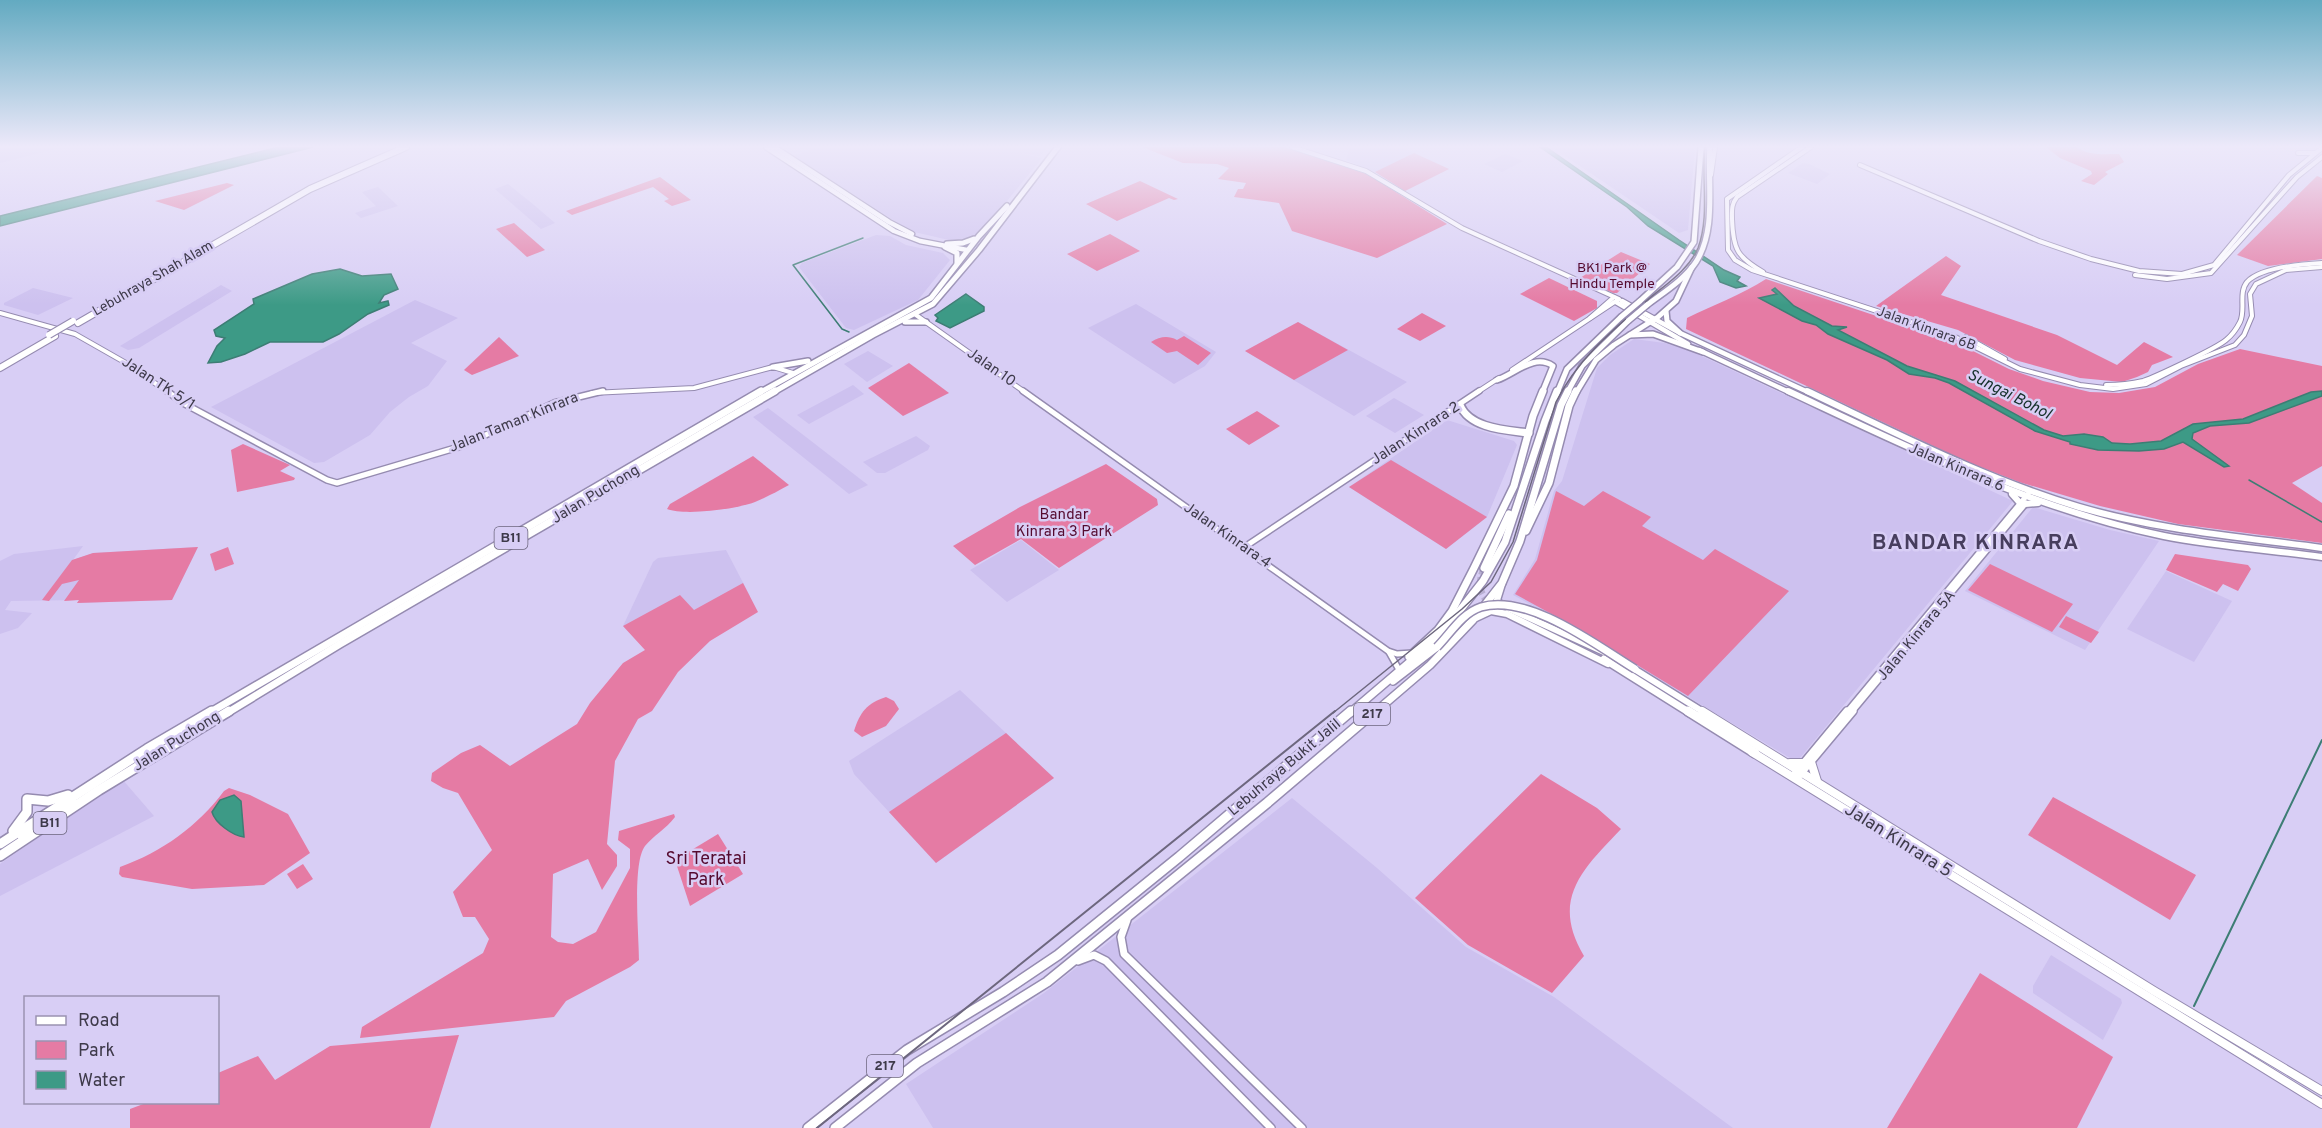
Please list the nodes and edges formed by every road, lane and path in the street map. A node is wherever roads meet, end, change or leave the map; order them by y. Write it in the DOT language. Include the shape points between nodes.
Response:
graph roads {
  1 [pos="285,200"];
  2 [pos="291,200"];
  3 [pos="847,200"];
  4 [pos="856,200"];
  5 [pos="1012,200"];
  6 [pos="1017,200"];
  7 [pos="1414,200"];
  8 [pos="1698,200"];
  9 [pos="1708,200"];
  10 [pos="1708,200"];
  11 [pos="1727,200"];
  12 [pos="1735,200"];
  13 [pos="1940,200"];
  14 [pos="2268,200"];
  15 [pos="2277,200"];
  16 [pos="1708,203"];
  17 [pos="990,235"];
  18 [pos="979,236"];
  19 [pos="946,245"];
  20 [pos="967,250"];
  21 [pos="2074,253"];
  22 [pos="956,265"];
  23 [pos="2322,265"];
  24 [pos="1692,267"];
  25 [pos="964,268"];
  26 [pos="1615,299"];
  27 [pos="932,301"];
  28 [pos="1666,311"];
  29 [pos="0,313"];
  30 [pos="916,315"];
  31 [pos="1651,321"];
  32 [pos="76,322"];
  33 [pos="883,323"];
  34 [pos="927,323"];
  35 [pos="892,326"];
  36 [pos="1680,333"];
  37 [pos="52,335"];
  38 [pos="1626,337"];
  39 [pos="1702,352"];
  40 [pos="827,354"];
  41 [pos="0,363"];
  42 [pos="772,366"];
  43 [pos="818,367"];
  44 [pos="0,368"];
  45 [pos="1567,369"];
  46 [pos="1578,372"];
  47 [pos="793,373"];
  48 [pos="1497,380"];
  49 [pos="784,386"];
  50 [pos="1542,393"];
  51 [pos="1572,396"];
  52 [pos="1460,405"];
  53 [pos="1065,421"];
  54 [pos="1529,433"];
  55 [pos="342,482"];
  56 [pos="2004,489"];
  57 [pos="1521,491"];
  58 [pos="2030,494"];
  59 [pos="2045,503"];
  60 [pos="2023,504"];
  61 [pos="1520,542"];
  62 [pos="1243,548"];
  63 [pos="2322,548"];
  64 [pos="2322,557"];
  65 [pos="1484,568"];
  66 [pos="1502,583"];
  67 [pos="1467,626"];
  68 [pos="1388,651"];
  69 [pos="1414,653"];
  70 [pos="1604,659"];
  71 [pos="1398,668"];
  72 [pos="1635,669"];
  73 [pos="1385,685"];
  74 [pos="1372,695"];
  75 [pos="1755,753"];
  76 [pos="1786,763"];
  77 [pos="1808,763"];
  78 [pos="1798,774"];
  79 [pos="1817,782"];
  80 [pos="84,788"];
  81 [pos="99,790"];
  82 [pos="42,814"];
  83 [pos="0,843"];
  84 [pos="0,855"];
  85 [pos="1129,916"];
  86 [pos="1070,964"];
  87 [pos="2322,1091"];
  88 [pos="2322,1104"];
  89 [pos="807,1128"];
  90 [pos="835,1128"];
  91 [pos="1271,1128"];
  92 [pos="1302,1128"];
  1 -- 32 [label="highway, Lebuhraya Shah Alam"];
  2 -- 32 [label="highway, Lebuhraya Shah Alam"];
  3 -- 19 [label="main road" via="894,231"];
  4 -- 19 [label="main road" via="903,230"];
  5 -- 18 [label="main road, Jalan Puchong / B11"];
  6 -- 17 [label="main road, Jalan Puchong / B11"];
  7 -- 26 [label="street" via="1462,228"];
  8 -- 45 [label="main road, Lebuhraya Bukit Jalil / 217, bridge" via="1696,237 1688,255"];
  9 -- 16 [label="main road, Lebuhraya Bukit Jalil / 217"];
  10 -- 16 [label="street"];
  11 -- 23 [label="street, Jalan Kinrara 6B" via="1728,250 1752,270 1966,341 2020,369 2080,386 2113,389 2146,384 2228,348 2244,334 2250,322 2250,294 2256,284 2286,270"];
  12 -- 23 [label="street, Jalan Kinrara 6B" via="1732,204 1734,248 1750,265 1963,336 2019,366 2085,383 2126,385 2146,380 2225,341 2244,312 2243,289 2248,282 2274,269"];
  13 -- 21 [label="street"];
  14 -- 21 [label="street" via="2214,265 2204,271 2146,273 2120,269"];
  15 -- 21 [label="street" via="2211,273 2189,278 2144,277 2111,269"];
  16 -- 24 [label="main road, Lebuhraya Bukit Jalil / 217" via="1706,235"];
  17 -- 20 [label="main road"];
  17 -- 25 [label="main road, Jalan Puchong / B11"];
  18 -- 19 [label="main road"];
  18 -- 20 [label="main road, Jalan Puchong / B11"];
  19 -- 20 [label="main road"];
  19 -- 22 [label="main road" via="957,253"];
  20 -- 22 [label="main road, Jalan Puchong / B11"];
  20 -- 25 [label="main road" via="970,254"];
  22 -- 27 [label="main road, Jalan Puchong / B11"];
  24 -- 28 [label="main road" via="1679,296"];
  24 -- 46 [label="main road, Lebuhraya Bukit Jalil / 217, bridge" via="1628,321"];
  25 -- 27 [label="main road, Jalan Puchong / B11"];
  26 -- 31 [label="main road, Jalan Kinrara 6"];
  26 -- 48 [label="street, Jalan Kinrara 2"];
  27 -- 30 [label="main road, Jalan Puchong / B11"];
  27 -- 33 [label="main road, Jalan Puchong / B11"];
  27 -- 34 [label="main road"];
  28 -- 31 [label="main road"];
  28 -- 36 [label="main road" via="1667,322"];
  29 -- 55 [label="street, Jalan TK 5/1" via="75,334 133,367 183,403 327,480"];
  30 -- 33 [label="main road"];
  30 -- 34 [label="street, Jalan 10"];
  30 -- 35 [label="main road, Jalan Puchong / B11"];
  31 -- 36 [label="main road, Jalan Kinrara 6"];
  31 -- 38 [label="main road"];
  31 -- 39 [label="main road, Jalan Kinrara 6"];
  32 -- 37 [label="highway, Lebuhraya Shah Alam, bridge"];
  33 -- 40 [label="main road, Jalan Puchong / B11"];
  34 -- 35 [label="main road" via="908,321"];
  34 -- 53 [label="street, Jalan 10"];
  35 -- 43 [label="main road, Jalan Puchong / B11"];
  36 -- 58 [label="main road, Jalan Kinrara 6"];
  37 -- 41 [label="highway, Lebuhraya Shah Alam"];
  37 -- 44 [label="highway, Lebuhraya Shah Alam"];
  38 -- 39 [label="main road" via="1653,334"];
  38 -- 51 [label="main road" via="1596,360"];
  39 -- 56 [label="main road, Jalan Kinrara 6"];
  40 -- 42 [label="main road" via="798,364"];
  40 -- 47 [label="main road, Jalan Puchong / B11"];
  42 -- 47 [label="street"];
  42 -- 55 [label="street, Jalan Taman Kinrara" via="694,388 606,391 574,397 462,446"];
  43 -- 47 [label="main road"];
  43 -- 49 [label="main road, Jalan Puchong / B11"];
  45 -- 50 [label="main road"];
  45 -- 57 [label="main road, Lebuhraya Bukit Jalil / 217"];
  46 -- 51 [label="main road"];
  46 -- 61 [label="main road, Lebuhraya Bukit Jalil / 217" via="1561,405"];
  47 -- 49 [label="main road"];
  47 -- 80 [label="main road, Jalan Puchong / B11"];
  48 -- 50 [label="main road" via="1531,363 1546,361 1553,369"];
  48 -- 52 [label="street, Jalan Kinrara 2"];
  49 -- 81 [label="main road, Jalan Puchong / B11" via="340,644"];
  50 -- 54 [label="main road"];
  51 -- 61 [label="main road" via="1549,483"];
  52 -- 54 [label="main road" via="1463,415 1472,420"];
  52 -- 62 [label="street, Jalan Kinrara 2"];
  53 -- 62 [label="street, Jalan Kinrara 4"];
  54 -- 69 [label="main road" via="1514,486 1463,591 1438,630"];
  56 -- 58 [label="main road, Jalan Kinrara 6"];
  56 -- 60 [label="main road"];
  57 -- 65 [label="main road"];
  57 -- 73 [label="main road, Lebuhraya Bukit Jalil / 217" via="1505,542 1483,581 1439,637"];
  58 -- 59 [label="main road, Jalan Kinrara 6"];
  58 -- 60 [label="street, Jalan Kinrara 5A"];
  58 -- 63 [label="main road, Jalan Kinrara 6" via="2164,527"];
  59 -- 60 [label="main road"];
  59 -- 64 [label="main road, Jalan Kinrara 6" via="2165,536"];
  60 -- 77 [label="street, Jalan Kinrara 5A"];
  61 -- 66 [label="main road, Lebuhraya Bukit Jalil / 217"];
  62 -- 68 [label="street, Jalan Kinrara 4"];
  66 -- 67 [label="main road, Lebuhraya Bukit Jalil / 217"];
  66 -- 72 [label="main road, Jalan Kinrara 5" via="1497,600 1501,605"];
  67 -- 75 [label="main road, Jalan Kinrara 5" via="1486,612 1507,614 1592,655"];
  67 -- 85 [label="main road, Lebuhraya Bukit Jalil / 217" via="1430,665"];
  68 -- 69 [label="street"];
  68 -- 71 [label="street, Jalan Kinrara 4"];
  69 -- 71 [label="main road"];
  70 -- 75 [label="main road"];
  71 -- 74 [label="main road"];
  72 -- 73 [label="main road, bridge" via="1562,626 1524,609 1488,605 1465,616 1437,647"];
  72 -- 76 [label="main road, Jalan Kinrara 5"];
  73 -- 74 [label="main road, Lebuhraya Bukit Jalil / 217"];
  74 -- 89 [label="main road, Lebuhraya Bukit Jalil / 217" via="1058,955 907,1050"];
  75 -- 78 [label="main road, Jalan Kinrara 5"];
  76 -- 77 [label="main road"];
  76 -- 78 [label="main road, Jalan Kinrara 5"];
  77 -- 78 [label="street, Jalan Kinrara 5A"];
  77 -- 79 [label="main road"];
  78 -- 79 [label="main road, Jalan Kinrara 5"];
  78 -- 88 [label="main road, Jalan Kinrara 5"];
  79 -- 87 [label="main road, Jalan Kinrara 5"];
  80 -- 82 [label="main road, Jalan Puchong / B11"];
  80 -- 83 [label="main road" via="48,801 27,799 27,813"];
  81 -- 82 [label="main road" via="60,810"];
  81 -- 84 [label="main road, Jalan Puchong / B11"];
  82 -- 83 [label="main road, Jalan Puchong / B11"];
  82 -- 84 [label="main road" via="36,826"];
  85 -- 86 [label="main road, Lebuhraya Bukit Jalil / 217"];
  85 -- 92 [label="street" via="1121,934 1124,954"];
  86 -- 90 [label="main road, Lebuhraya Bukit Jalil / 217" via="1019,1002 917,1063"];
  86 -- 91 [label="street" via="1094,956 1106,961"];
}
